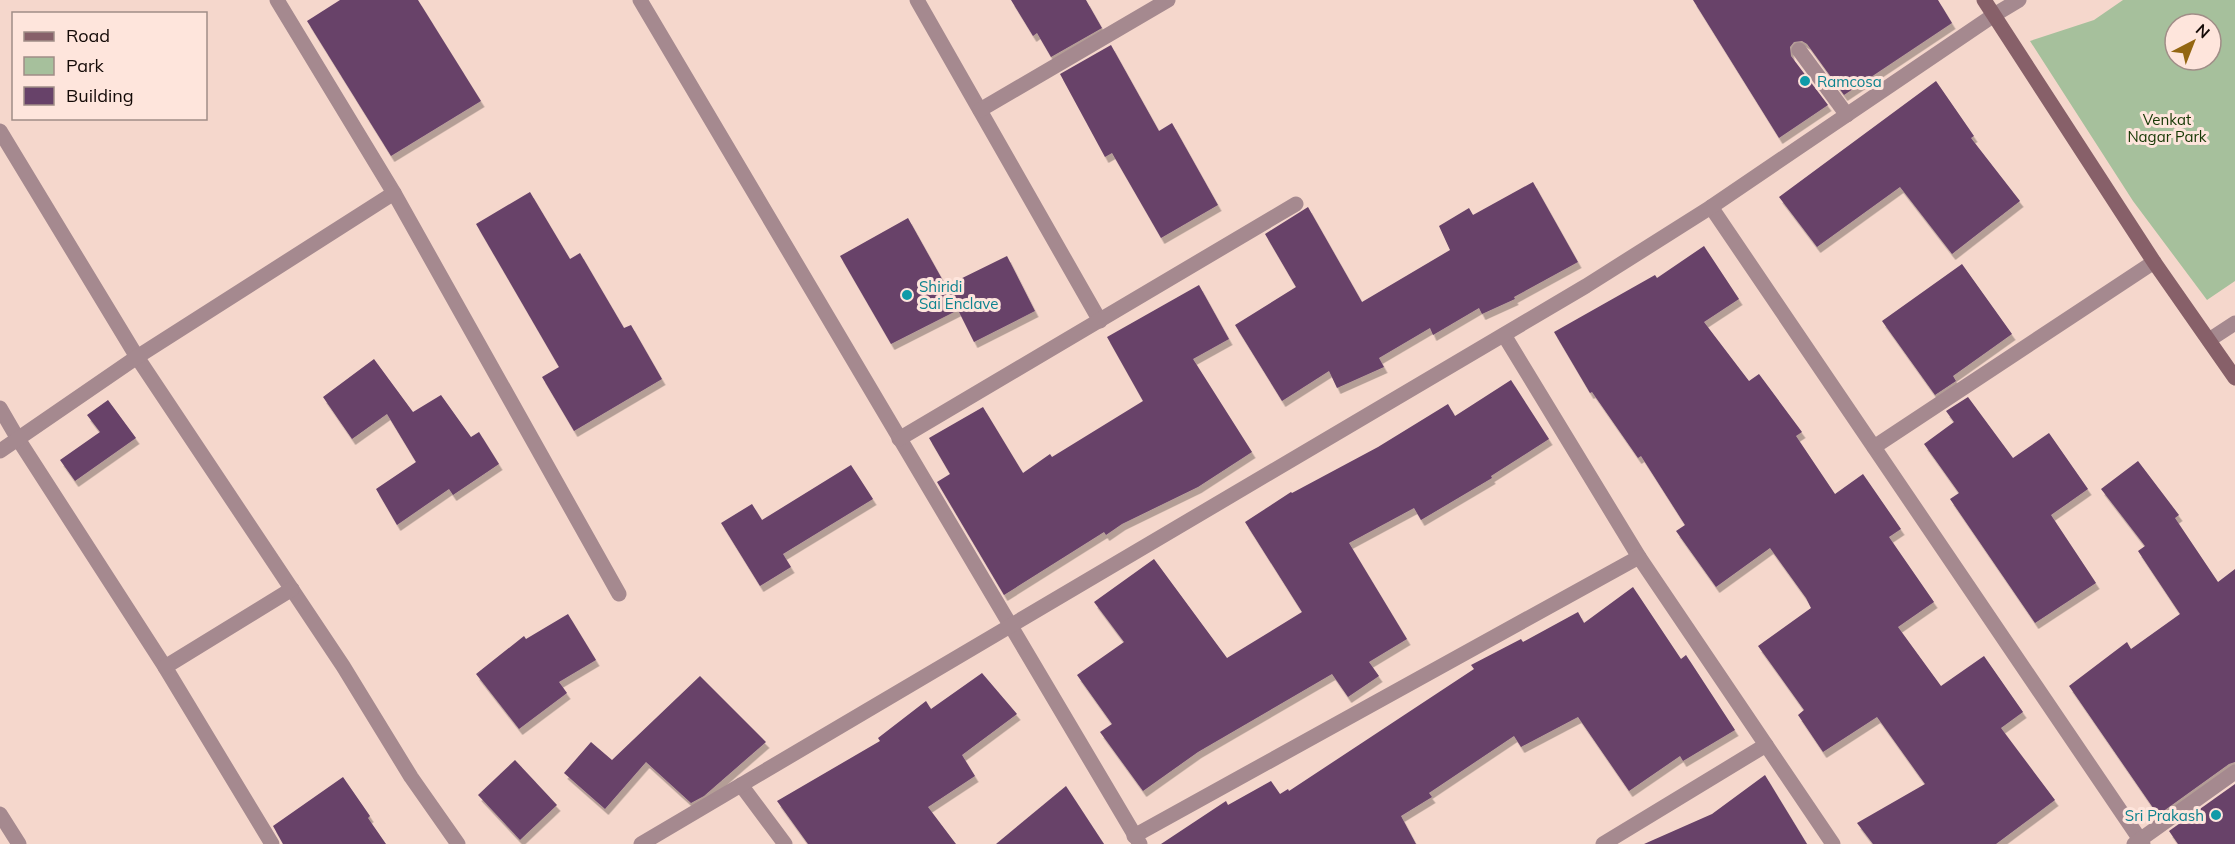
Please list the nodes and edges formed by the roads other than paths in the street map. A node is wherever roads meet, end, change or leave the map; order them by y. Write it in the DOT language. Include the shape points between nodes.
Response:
graph roads {
  1 [pos="277,0"];
  2 [pos="640,0"];
  3 [pos="916,0"];
  4 [pos="1168,0"];
  5 [pos="1984,0"];
  6 [pos="2019,0"];
  7 [pos="1994,15"];
  8 [pos="1799,50"];
  9 [pos="980,110"];
  10 [pos="1847,115"];
  11 [pos="0,131"];
  12 [pos="394,193"];
  13 [pos="1296,204"];
  14 [pos="1711,207"];
  15 [pos="2154,262"];
  16 [pos="1100,321"];
  17 [pos="2235,323"];
  18 [pos="1504,335"];
  19 [pos="2209,340"];
  20 [pos="137,357"];
  21 [pos="2235,378"];
  22 [pos="0,408"];
  23 [pos="18,439"];
  24 [pos="899,439"];
  25 [pos="1874,447"];
  26 [pos="0,451"];
  27 [pos="1639,556"];
  28 [pos="292,589"];
  29 [pos="619,594"];
  30 [pos="1011,626"];
  31 [pos="165,667"];
  32 [pos="1766,745"];
  33 [pos="2235,772"];
  34 [pos="741,785"];
  35 [pos="0,814"];
  36 [pos="1137,840"];
  37 [pos="2139,843"];
  38 [pos="19,844"];
  39 [pos="272,844"];
  40 [pos="458,844"];
  41 [pos="641,844"];
  42 [pos="785,844"];
  43 [pos="1603,844"];
  44 [pos="1833,844"];
  1 -- 12 [label="street"];
  2 -- 24 [label="street"];
  3 -- 9 [label="street"];
  4 -- 9 [label="street"];
  5 -- 7 [label="street"];
  6 -- 7 [label="street"];
  7 -- 10 [label="street"];
  7 -- 15 [label="street"];
  8 -- 10 [label="street"];
  9 -- 16 [label="street"];
  10 -- 14 [label="street"];
  11 -- 20 [label="street"];
  12 -- 20 [label="street"];
  12 -- 29 [label="street"];
  13 -- 16 [label="street"];
  14 -- 18 [label="street"];
  14 -- 25 [label="street"];
  15 -- 19 [label="street"];
  15 -- 25 [label="street"];
  16 -- 24 [label="street"];
  17 -- 19 [label="street"];
  18 -- 27 [label="street"];
  18 -- 30 [label="street"];
  19 -- 21 [label="street"];
  20 -- 23 [label="street"];
  20 -- 28 [label="street"];
  22 -- 23 [label="street"];
  23 -- 26 [label="street"];
  23 -- 31 [label="street"];
  24 -- 30 [label="street"];
  25 -- 37 [label="street"];
  27 -- 32 [label="street"];
  27 -- 36 [label="street"];
  28 -- 31 [label="street"];
  28 -- 40 [label="street"];
  30 -- 34 [label="street"];
  30 -- 36 [label="street"];
  31 -- 39 [label="street"];
  32 -- 43 [label="street"];
  32 -- 44 [label="street"];
  33 -- 37 [label="street"];
  34 -- 41 [label="street"];
  34 -- 42 [label="street"];
  35 -- 38 [label="street"];
}
